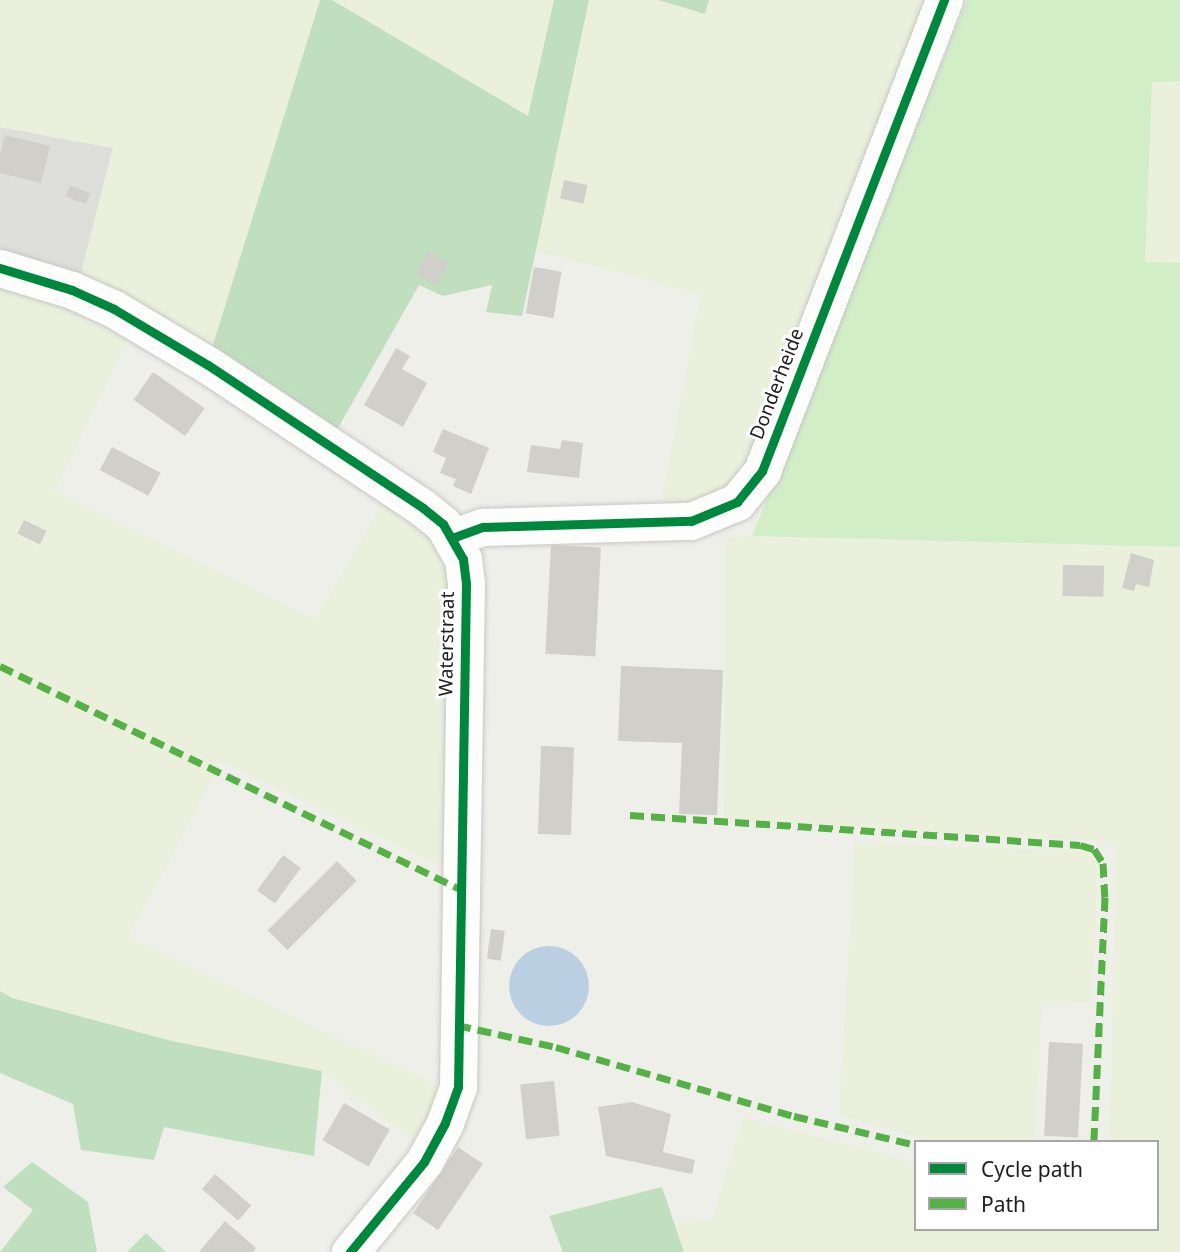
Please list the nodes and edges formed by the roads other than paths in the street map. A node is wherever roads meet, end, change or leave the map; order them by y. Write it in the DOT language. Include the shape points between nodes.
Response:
graph roads {
  1 [pos="944,0"];
  2 [pos="0,268"];
  3 [pos="452,538"];
  4 [pos="350,1252"];
  1 -- 3 [label="street, Donderheide" via="762,471 737,502 691,521 483,527"];
  2 -- 3 [label="street, Waterstraat" via="72,290 150,329 423,508"];
  3 -- 4 [label="street, Waterstraat" via="463,559 466,584 458,1087 424,1162"];
}
